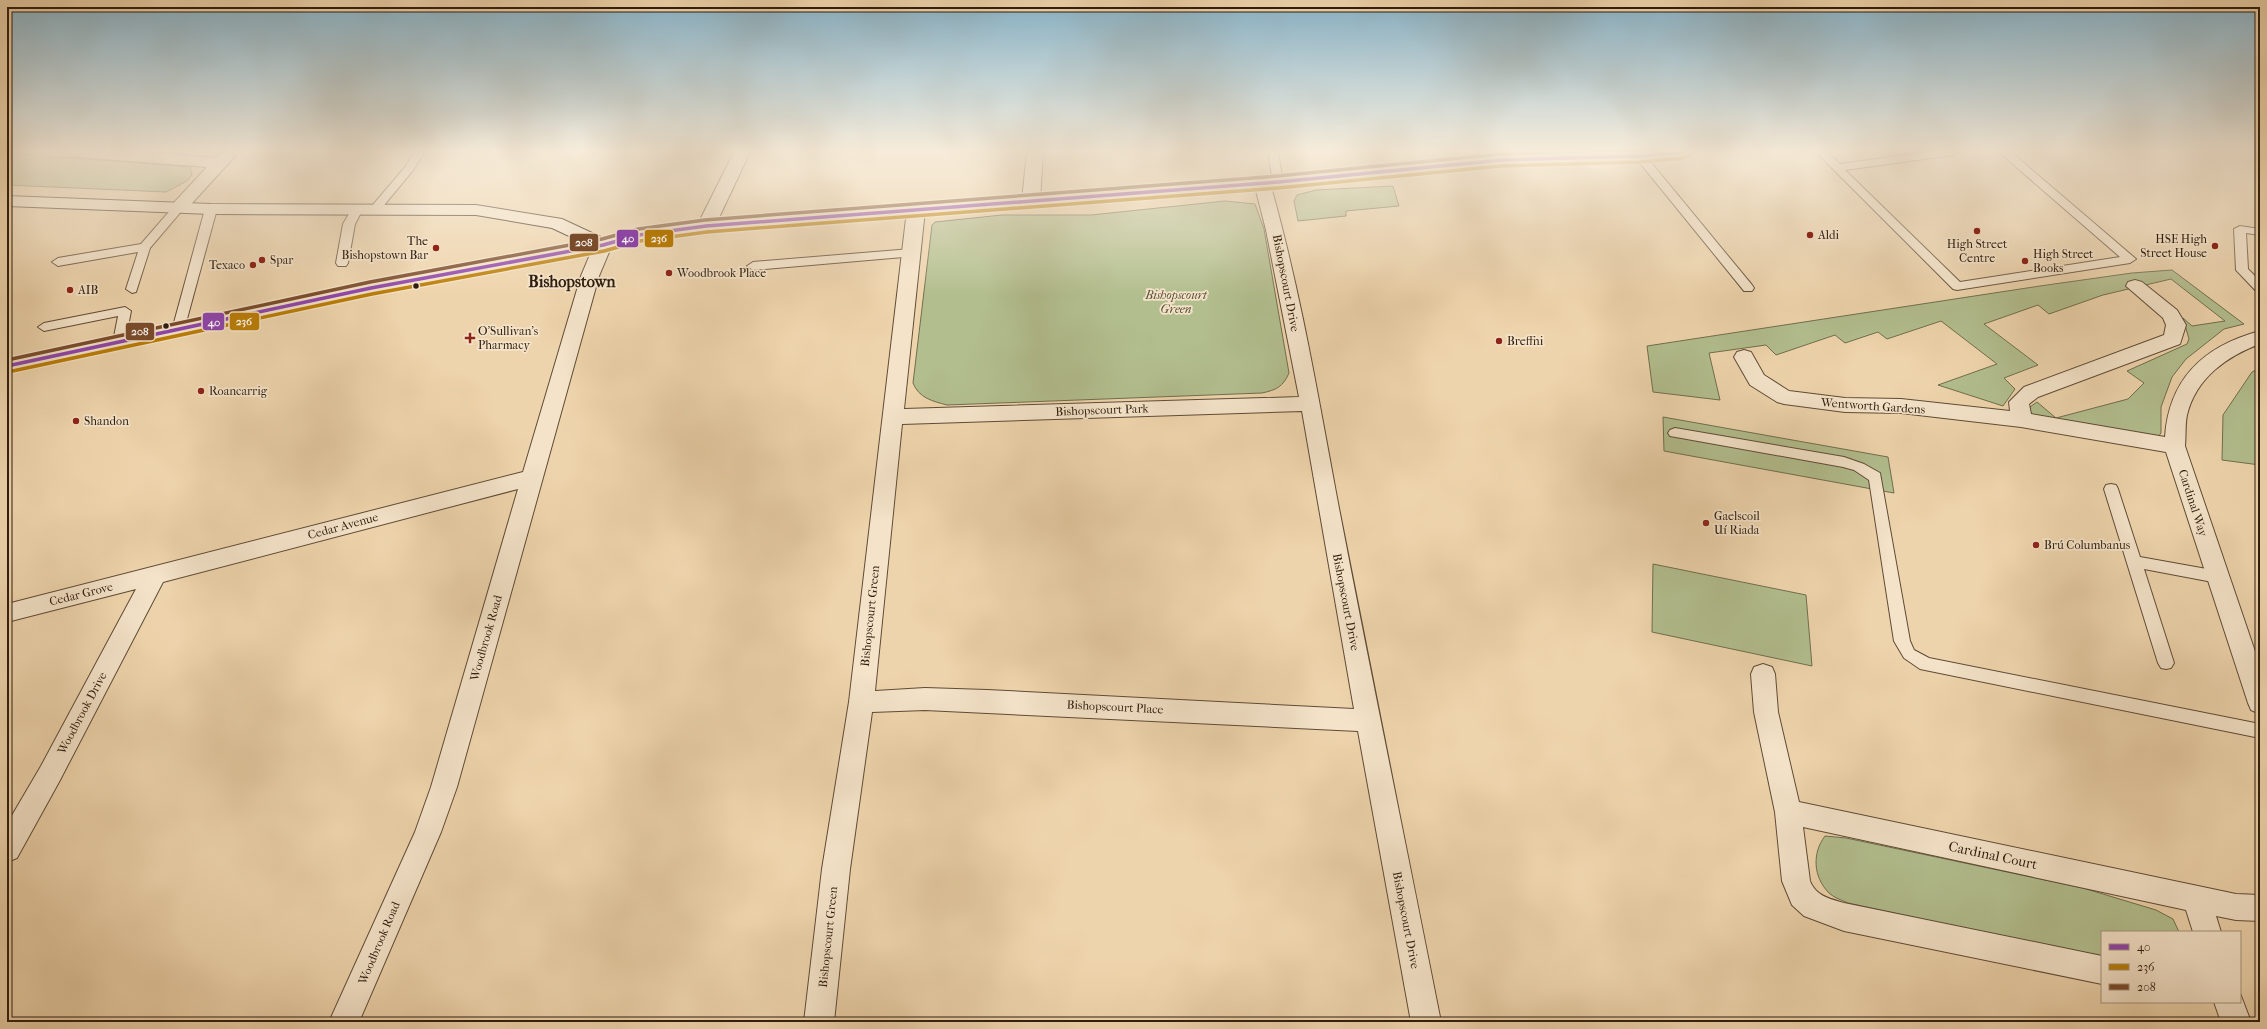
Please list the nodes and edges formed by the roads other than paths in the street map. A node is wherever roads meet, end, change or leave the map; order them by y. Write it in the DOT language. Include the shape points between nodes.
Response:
graph roads {
  1 [pos="186,200"];
  2 [pos="383,200"];
  3 [pos="719,200"];
  4 [pos="1031,200"];
  5 [pos="1272,200"];
  6 [pos="1676,200"];
  7 [pos="1869,200"];
  8 [pos="2061,200"];
  9 [pos="7,201"];
  10 [pos="178,208"];
  11 [pos="376,208"];
  12 [pos="211,209"];
  13 [pos="357,209"];
  14 [pos="916,210"];
  15 [pos="706,226"];
  16 [pos="2260,232"];
  17 [pos="603,244"];
  18 [pos="145,246"];
  19 [pos="911,253"];
  20 [pos="58,262"];
  21 [pos="342,263"];
  22 [pos="753,266"];
  23 [pos="2135,286"];
  24 [pos="1748,288"];
  25 [pos="2260,288"];
  26 [pos="132,289"];
  27 [pos="44,327"];
  28 [pos="178,330"];
  29 [pos="2260,337"];
  30 [pos="119,342"];
  31 [pos="1744,357"];
  32 [pos="7,366"];
  33 [pos="1311,404"];
  34 [pos="892,417"];
  35 [pos="2021,420"];
  36 [pos="1675,433"];
  37 [pos="2175,446"];
  38 [pos="532,478"];
  39 [pos="2111,489"];
  40 [pos="2134,562"];
  41 [pos="155,575"];
  42 [pos="2218,576"];
  43 [pos="7,613"];
  44 [pos="2166,663"];
  45 [pos="1763,674"];
  46 [pos="862,702"];
  47 [pos="2260,703"];
  48 [pos="1369,721"];
  49 [pos="2260,731"];
  50 [pos="1788,812"];
  51 [pos="7,849"];
  52 [pos="2197,899"];
  53 [pos="2260,908"];
  54 [pos="2207,931"];
  55 [pos="2101,970"];
  56 [pos="2229,1003"];
  57 [pos="344,1022"];
  58 [pos="819,1022"];
  59 [pos="1426,1022"];
  60 [pos="2236,1022"];
  1 -- 10 [label="street"];
  2 -- 11 [label="lane"];
  3 -- 15 [label="street"];
  4 -- 14 [label="street"];
  5 -- 33 [label="street, Bishopscourt Drive" via="1275,230"];
  6 -- 24 [label="lane"];
  7 -- 8 [label="lane" via="1957,286 2130,259"];
  9 -- 10 [label="street"];
  10 -- 12 [label="street"];
  10 -- 18 [label="lane"];
  11 -- 13 [label="street"];
  11 -- 17 [label="street" via="476,210 512,215 556,223"];
  12 -- 13 [label="street"];
  12 -- 28 [label="lane"];
  13 -- 21 [label="lane" via="349,224"];
  14 -- 15 [label="street"];
  14 -- 19 [label="street, Bishopscourt Green"];
  15 -- 17 [label="street" via="638,235"];
  16 -- 25 [label="lane" via="2240,229 2242,270"];
  17 -- 28 [label="street" via="371,288"];
  17 -- 38 [label="street, Woodbrook Road" via="590,276"];
  18 -- 20 [label="lane"];
  18 -- 26 [label="lane"];
  19 -- 22 [label="lane"];
  19 -- 34 [label="street, Bishopscourt Green"];
  23 -- 35 [label="street" via="2170,314 2176,325 2173,339 2031,392 2019,402"];
  27 -- 30 [label="lane" via="125,311"];
  28 -- 30 [label="street"];
  29 -- 37 [label="street, Cardinal Way" via="2232,347 2210,363 2190,383 2177,415"];
  30 -- 32 [label="street"];
  31 -- 35 [label="street, Wentworth Gardens" via="1757,380 1784,397 1845,405 1901,406"];
  33 -- 34 [label="street, Bishopscourt Park"];
  33 -- 48 [label="street, Bishopscourt Drive"];
  34 -- 46 [label="street, Bishopscourt Green"];
  35 -- 37 [label="street, Wentworth Gardens"];
  36 -- 49 [label="lane" via="1844,462 1859,466 1876,477 1902,641 1910,654 1925,664"];
  37 -- 42 [label="street, Cardinal Way"];
  38 -- 41 [label="street, Cedar Avenue"];
  38 -- 57 [label="street, Woodbrook Road" via="444,787 428,832"];
  39 -- 40 [label="lane"];
  40 -- 42 [label="lane"];
  40 -- 44 [label="lane"];
  41 -- 43 [label="street, Cedar Grove"];
  41 -- 51 [label="street, Woodbrook Drive" via="50,774"];
  42 -- 47 [label="street, Cardinal Way"];
  45 -- 50 [label="street" via="1766,712"];
  46 -- 48 [label="street, Bishopscourt Place" via="925,699 987,701"];
  46 -- 58 [label="street, Bishopscourt Green" via="836,869"];
  48 -- 59 [label="street, Bishopscourt Drive"];
  50 -- 52 [label="street, Cardinal Court"];
  50 -- 55 [label="street" via="1796,881 1802,896 1814,907 1844,917"];
  52 -- 53 [label="street, Cardinal Court" via="2236,907"];
  52 -- 54 [label="street"];
  56 -- 60 [label="street"];
}
